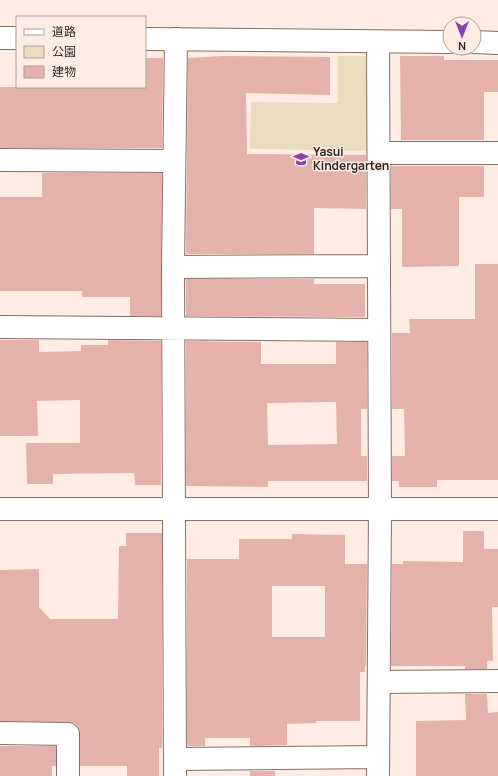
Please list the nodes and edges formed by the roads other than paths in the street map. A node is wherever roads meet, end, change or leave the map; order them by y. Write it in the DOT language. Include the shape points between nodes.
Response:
graph roads {
  1 [pos="0,38"];
  2 [pos="16,38"];
  3 [pos="146,38"];
  4 [pos="176,39"];
  5 [pos="378,42"];
  6 [pos="442,42"];
  7 [pos="482,42"];
  8 [pos="498,43"];
  9 [pos="379,152"];
  10 [pos="498,153"];
  11 [pos="0,160"];
  12 [pos="174,161"];
  13 [pos="379,266"];
  14 [pos="173,267"];
  15 [pos="0,328"];
  16 [pos="174,328"];
  17 [pos="378,330"];
  18 [pos="0,509"];
  19 [pos="174,509"];
  20 [pos="498,509"];
  21 [pos="380,510"];
  22 [pos="498,681"];
  23 [pos="379,682"];
  24 [pos="0,733"];
  25 [pos="378,766"];
  26 [pos="175,768"];
  27 [pos="68,776"];
  1 -- 2 [label="street"];
  3 -- 4 [label="street"];
  4 -- 5 [label="street"];
  4 -- 12 [label="street"];
  5 -- 6 [label="street"];
  5 -- 9 [label="street"];
  7 -- 8 [label="street"];
  9 -- 10 [label="street"];
  9 -- 13 [label="street"];
  11 -- 12 [label="street"];
  12 -- 14 [label="street"];
  13 -- 14 [label="street"];
  13 -- 17 [label="street"];
  14 -- 16 [label="street"];
  15 -- 16 [label="street"];
  16 -- 17 [label="street"];
  16 -- 19 [label="street"];
  17 -- 21 [label="street"];
  18 -- 19 [label="street"];
  19 -- 21 [label="street"];
  19 -- 26 [label="street"];
  20 -- 21 [label="street"];
  21 -- 23 [label="street"];
  22 -- 23 [label="street"];
  23 -- 25 [label="street"];
  24 -- 27 [label="street" via="68,734"];
  25 -- 26 [label="street"];
}
